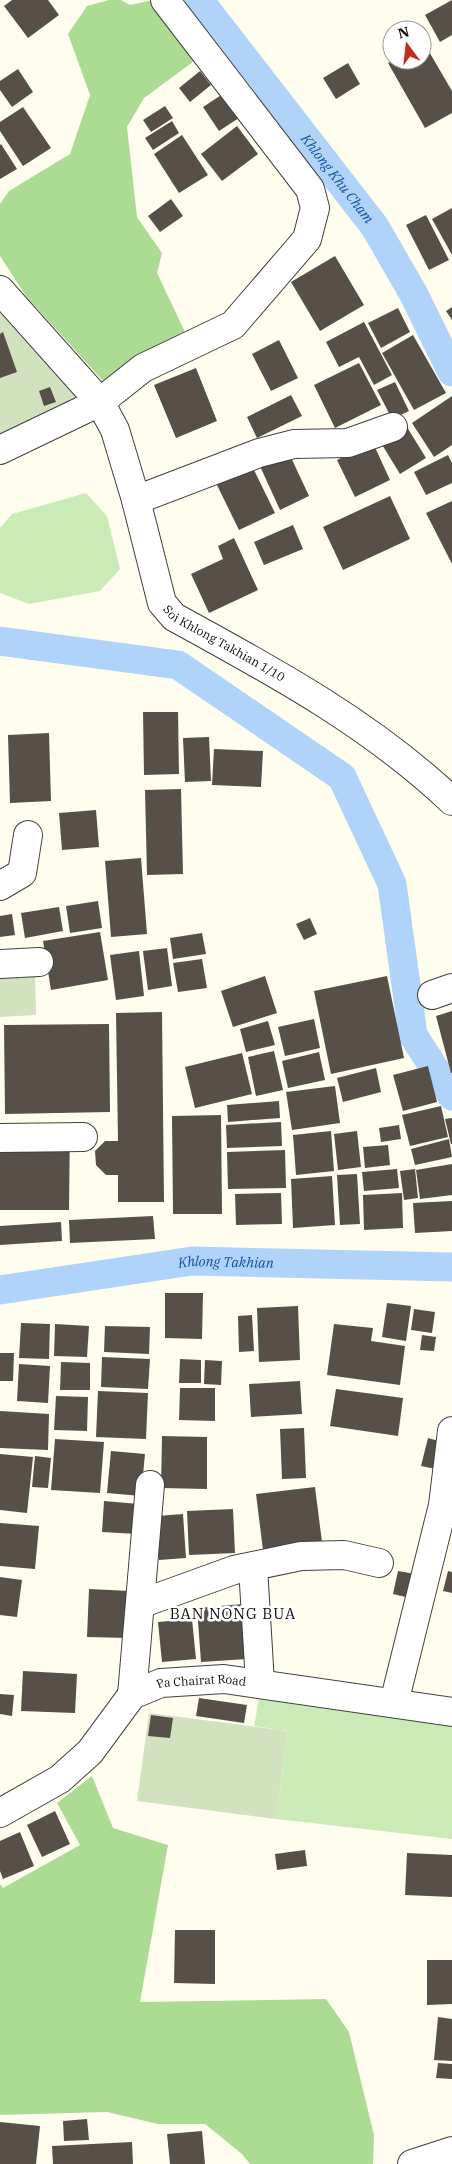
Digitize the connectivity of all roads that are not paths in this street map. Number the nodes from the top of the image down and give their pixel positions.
1 (165, 0) edge
2 (0, 290) edge
3 (100, 402) junction
4 (393, 427) dead end
5 (0, 450) edge
6 (136, 500) junction
7 (452, 800) edge
8 (28, 835) dead end
9 (0, 886) edge
10 (39, 962) dead end
11 (0, 964) edge
12 (83, 1137) dead end
13 (0, 1138) edge
14 (452, 1431) edge
15 (150, 1485) dead end
16 (379, 1563) dead end
17 (253, 1566) junction
18 (140, 1604) junction
19 (260, 1683) junction
20 (132, 1695) junction
21 (394, 1703) junction
22 (452, 1712) edge
23 (0, 1813) edge
24 (452, 2151) edge
25 (412, 2164) edge

1 - 3 street
2 - 3 street, Soi Khlong Takhian 1/10
3 - 5 street
3 - 6 street, Soi Khlong Takhian 1/10
4 - 6 street
6 - 7 street, Soi Khlong Takhian 1/10
8 - 9 street
10 - 11 street
12 - 13 street
14 - 21 street
15 - 18 street
16 - 17 street
17 - 18 street
17 - 19 street
18 - 20 street
19 - 20 street, Pa Chairat Road
19 - 21 street, Pa Chairat Road
20 - 23 street
21 - 22 street, Pa Chairat Road
24 - 25 street

